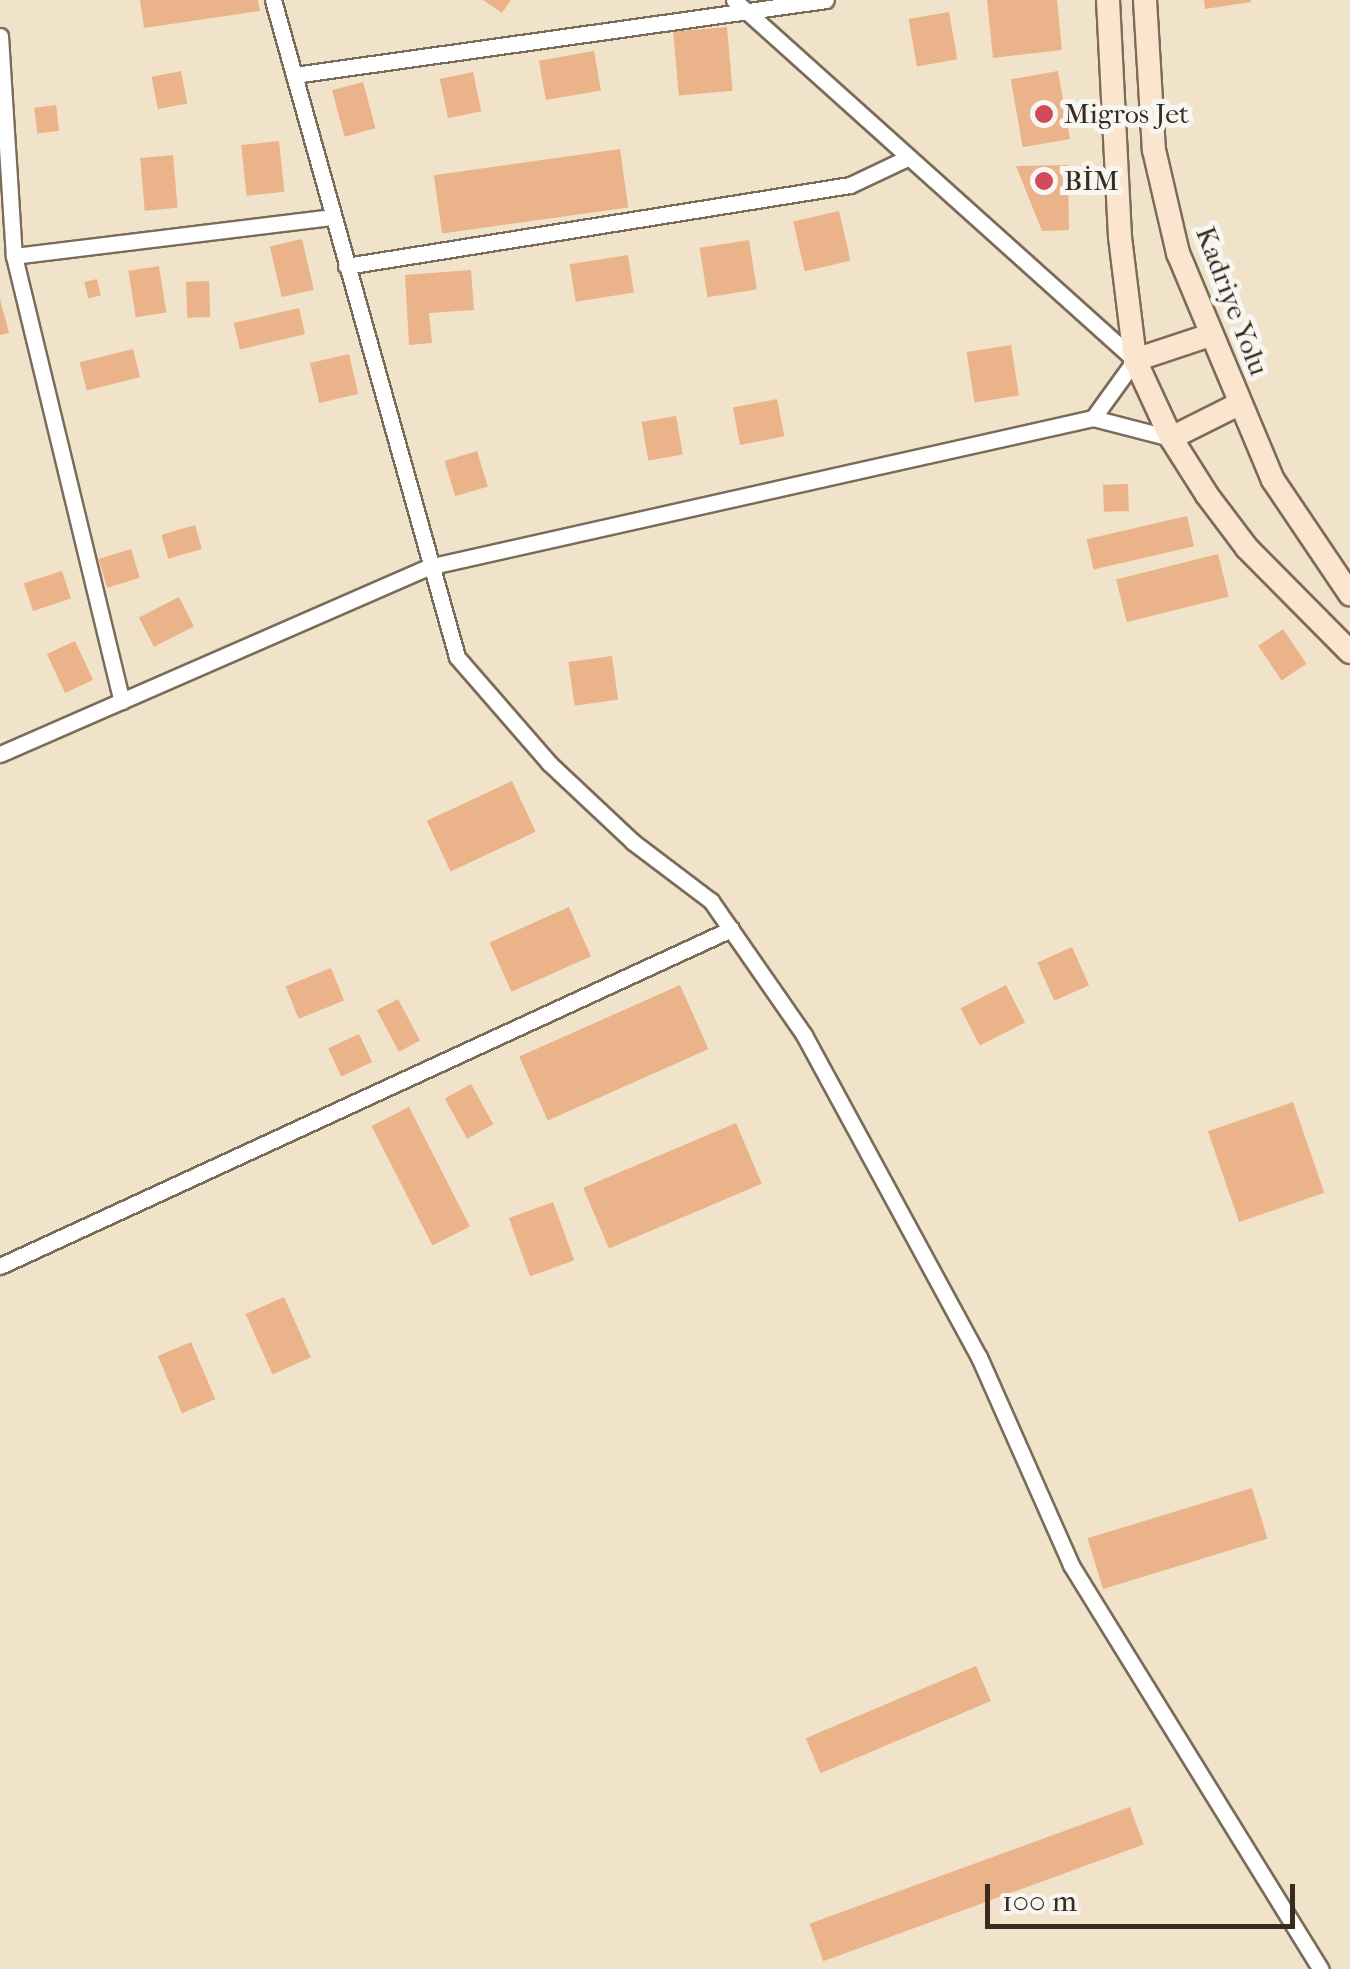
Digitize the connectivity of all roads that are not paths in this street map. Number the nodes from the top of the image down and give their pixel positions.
1 (273, 0) edge
2 (734, 0) edge
3 (826, 0) edge
4 (1108, 0) edge
5 (1145, 0) edge
6 (748, 12) junction
7 (0, 36) edge
8 (294, 75) junction
9 (908, 158) junction
10 (332, 217) junction
11 (14, 256) junction
12 (346, 266) junction
13 (1210, 335) junction
14 (1136, 360) junction
15 (1239, 404) junction
16 (1093, 418) junction
17 (1171, 438) junction
18 (428, 567) junction
19 (1350, 594) edge
20 (1350, 652) edge
21 (122, 701) junction
22 (0, 754) edge
23 (731, 929) junction
24 (0, 1266) edge
25 (1322, 1969) edge

1 - 8 street
2 - 6 street
3 - 6 street
4 - 14 main road
5 - 13 main road, Kadriye Yolu
6 - 8 street
6 - 9 street
7 - 11 street
8 - 10 street
9 - 12 street
9 - 14 street
10 - 11 street
10 - 12 street
11 - 21 street
12 - 18 street
13 - 14 main road
13 - 15 main road, Kadriye Yolu
14 - 16 street
14 - 17 main road
15 - 17 main road
15 - 19 main road, Kadriye Yolu
16 - 17 street
16 - 18 street
17 - 20 main road
18 - 21 street
18 - 23 street
21 - 22 street
23 - 24 street
23 - 25 street

